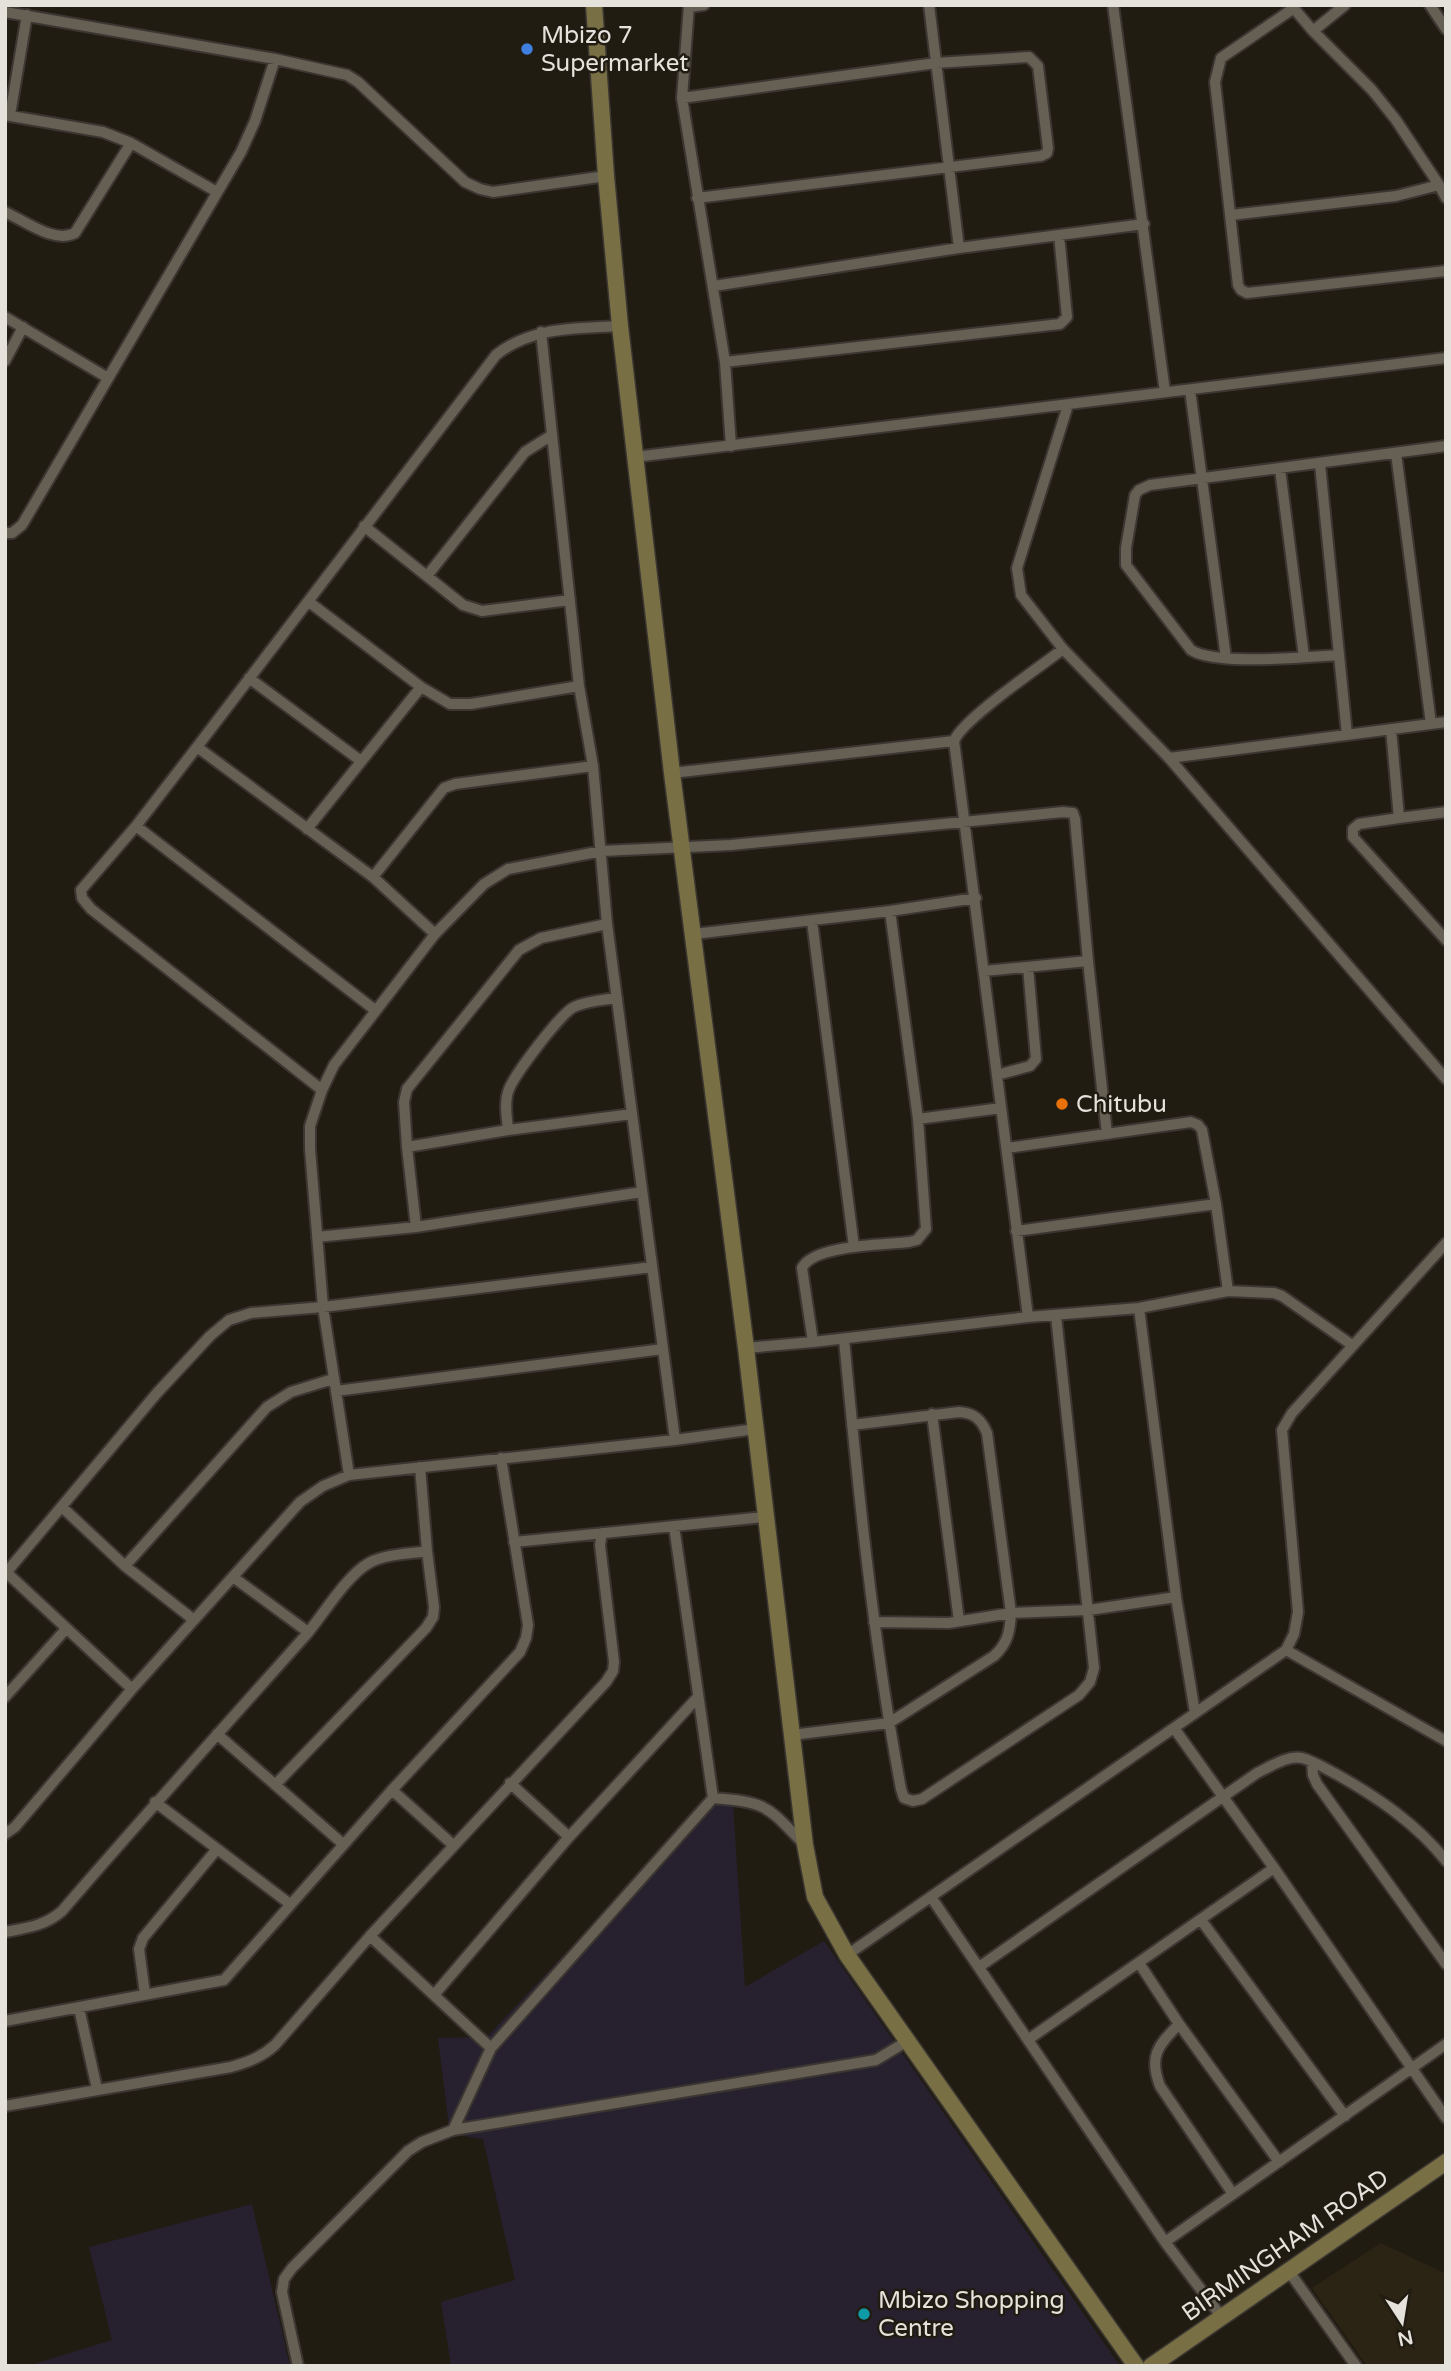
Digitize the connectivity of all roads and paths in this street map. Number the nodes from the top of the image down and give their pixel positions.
1 (594, 5) edge
2 (704, 5) edge
3 (929, 5) edge
4 (1113, 5) edge
5 (1345, 5) edge
6 (1430, 5) edge
7 (689, 6) edge
8 (1292, 7) edge
9 (5, 12) edge
10 (27, 15) junction
11 (1446, 29) edge
12 (1313, 31) junction
13 (275, 59) junction
14 (936, 62) junction
15 (682, 98) junction
16 (8, 115) edge
17 (131, 143) junction
18 (949, 166) junction
19 (606, 176) junction
20 (1440, 185) junction
21 (217, 192) junction
22 (697, 198) junction
23 (1446, 198) edge
24 (5, 212) edge
25 (1231, 215) junction
26 (1143, 224) junction
27 (1059, 235) junction
28 (959, 248) junction
29 (1446, 271) edge
30 (714, 286) junction
31 (5, 317) edge
32 (620, 326) junction
33 (23, 327) junction
34 (541, 332) junction
35 (1446, 358) edge
36 (5, 361) edge
37 (724, 362) junction
38 (108, 378) junction
39 (1190, 390) junction
40 (1165, 392) junction
41 (1068, 405) junction
42 (552, 435) junction
43 (731, 446) junction
44 (1446, 446) edge
45 (1396, 453) junction
46 (635, 457) junction
47 (1320, 464) junction
48 (1280, 468) junction
49 (1203, 477) junction
50 (364, 526) junction
51 (5, 533) edge
52 (427, 576) junction
53 (570, 600) junction
54 (309, 602) junction
55 (1063, 649) junction
56 (1339, 655) junction
57 (1304, 657) junction
58 (1226, 658) junction
59 (249, 678) junction
60 (579, 686) junction
61 (421, 687) junction
62 (1446, 722) edge
63 (1431, 724) junction
64 (1391, 729) junction
65 (1347, 734) junction
66 (954, 741) junction
67 (197, 747) junction
68 (1169, 758) junction
69 (361, 761) junction
70 (593, 766) junction
71 (672, 773) junction
72 (1446, 812) edge
73 (1399, 818) junction
74 (964, 820) junction
75 (136, 826) junction
76 (307, 829) junction
77 (682, 846) junction
78 (602, 851) junction
79 (373, 877) junction
80 (976, 898) junction
81 (890, 911) junction
82 (812, 920) junction
83 (607, 924) junction
84 (435, 934) junction
85 (694, 934) junction
86 (1446, 940) edge
87 (1088, 961) junction
88 (1028, 967) junction
89 (984, 971) junction
90 (617, 998) junction
91 (375, 1010) junction
92 (997, 1074) junction
93 (1446, 1079) edge
94 (322, 1090) junction
95 (1001, 1108) junction
96 (632, 1114) junction
97 (918, 1119) junction
98 (508, 1130) junction
99 (1107, 1134) junction
100 (407, 1147) junction
101 (1007, 1148) junction
102 (642, 1192) junction
103 (1216, 1204) junction
104 (416, 1227) junction
105 (1016, 1231) junction
106 (317, 1237) junction
107 (1446, 1243) edge
108 (854, 1247) junction
109 (652, 1267) junction
110 (1228, 1291) junction
111 (323, 1307) junction
112 (1139, 1308) junction
113 (1056, 1315) junction
114 (1028, 1317) junction
115 (844, 1339) junction
116 (813, 1342) junction
117 (1352, 1345) junction
118 (746, 1348) junction
119 (663, 1349) junction
120 (334, 1385) junction
121 (932, 1414) junction
122 (852, 1425) junction
123 (755, 1430) junction
124 (675, 1440) junction
125 (501, 1458) junction
126 (420, 1467) junction
127 (349, 1475) junction
128 (63, 1508) junction
129 (765, 1517) junction
130 (674, 1526) junction
131 (603, 1533) junction
132 (514, 1542) junction
133 (426, 1551) junction
134 (125, 1566) junction
135 (6, 1574) edge
136 (233, 1577) junction
137 (1176, 1597) junction
138 (1089, 1610) junction
139 (1011, 1614) junction
140 (194, 1620) junction
141 (959, 1621) junction
142 (874, 1622) junction
143 (66, 1629) junction
144 (308, 1632) junction
145 (1286, 1650) junction
146 (132, 1689) junction
147 (5, 1697) edge
148 (697, 1698) junction
149 (1195, 1713) junction
150 (889, 1723) junction
151 (1174, 1728) junction
152 (217, 1734) junction
153 (792, 1735) junction
154 (1446, 1741) edge
155 (1312, 1762) junction
156 (510, 1783) junction
157 (275, 1785) junction
158 (392, 1790) junction
159 (1223, 1797) junction
160 (713, 1798) junction
161 (155, 1802) junction
162 (5, 1834) edge
163 (569, 1837) junction
164 (343, 1844) junction
165 (453, 1845) junction
166 (805, 1845) junction
167 (217, 1849) junction
168 (1446, 1861) edge
169 (1274, 1868) junction
170 (931, 1897) junction
171 (290, 1904) junction
172 (1201, 1920) junction
173 (5, 1932) edge
174 (370, 1936) junction
175 (1446, 1941) edge
176 (1435, 1948) junction
177 (847, 1955) junction
178 (1139, 1964) junction
179 (1446, 1964) edge
180 (979, 1967) junction
181 (145, 1994) junction
182 (434, 1995) junction
183 (79, 2008) junction
184 (5, 2021) edge
185 (1179, 2024) junction
186 (1029, 2039) junction
187 (909, 2040) junction
188 (1446, 2044) edge
189 (491, 2048) junction
190 (1412, 2068) junction
191 (97, 2089) junction
192 (5, 2106) edge
193 (1345, 2116) junction
194 (1446, 2118) edge
195 (453, 2130) junction
196 (1279, 2162) junction
197 (1446, 2162) edge
198 (1233, 2194) junction
199 (1165, 2242) junction
200 (1288, 2270) junction
201 (1221, 2316) junction
202 (298, 2366) edge
203 (1136, 2366) edge
204 (1151, 2366) edge
205 (1356, 2366) edge

1 - 19 street
2 - 7 street
3 - 14 street
4 - 26 street
5 - 12 street
6 - 11 street
7 - 15 street
8 - 12 street
8 - 25 street
9 - 10 street
10 - 13 street
10 - 16 street
12 - 20 street
13 - 19 street
13 - 21 street
14 - 15 street
14 - 18 street
14 - 18 street
15 - 22 street
16 - 17 street
17 - 21 street
17 - 24 street
18 - 22 street
18 - 28 street
19 - 32 street
20 - 23 street
20 - 25 street
21 - 38 street
22 - 30 street
25 - 29 street
26 - 27 street
26 - 40 street
27 - 28 street
27 - 37 street
28 - 30 street
30 - 37 street
31 - 33 street
32 - 34 street
32 - 46 street
33 - 36 street
33 - 38 street
34 - 42 street
34 - 50 street
35 - 39 street
37 - 43 street
38 - 51 street
39 - 40 street
39 - 49 street
40 - 41 street
41 - 43 street
41 - 55 street
42 - 52 street
42 - 53 street
43 - 46 street
44 - 45 street
45 - 47 street
45 - 63 street
46 - 71 street
47 - 48 street
47 - 56 street
48 - 49 street
48 - 57 street
49 - 58 street
49 - 58 street
50 - 52 street
50 - 54 street
52 - 53 street
53 - 60 street
54 - 59 street
54 - 61 street
55 - 66 street
55 - 68 street
56 - 57 street
56 - 65 street
57 - 58 street
59 - 67 street
59 - 69 street
60 - 61 street
60 - 70 street
61 - 69 street
62 - 63 street
63 - 64 street
64 - 65 street
64 - 73 street
65 - 68 street
66 - 71 street
66 - 74 street
67 - 75 street
67 - 76 street
68 - 93 street
69 - 76 street
70 - 78 street
70 - 79 street
71 - 77 street
72 - 73 street
73 - 86 street
74 - 77 street
74 - 80 street
74 - 87 street
75 - 91 street
75 - 94 street
76 - 79 street
77 - 78 street
77 - 85 street
78 - 83 street
78 - 84 street
79 - 84 street
80 - 81 street
80 - 89 street
81 - 82 street
81 - 97 street
82 - 85 street
82 - 108 street
83 - 90 street
83 - 100 street
84 - 91 street
85 - 118 street
87 - 88 street
87 - 99 street
88 - 89 street
88 - 92 street
89 - 92 street
90 - 96 street
90 - 98 street
91 - 94 street
92 - 95 street
94 - 106 street
95 - 97 street
95 - 101 street
96 - 98 street
96 - 102 street
97 - 108 street
98 - 100 street
99 - 101 street
99 - 103 street
100 - 104 street
101 - 105 street
102 - 104 street
102 - 109 street
103 - 105 street
103 - 110 street
104 - 106 street
105 - 114 street
106 - 111 street
107 - 117 street
108 - 116 street
109 - 111 street
109 - 119 street
110 - 112 street
110 - 117 street
111 - 120 street
111 - 128 street
112 - 113 street
112 - 137 street
113 - 114 street
113 - 138 street
114 - 115 street
115 - 116 street
115 - 122 street
116 - 118 street
117 - 145 street
118 - 123 street
119 - 120 street
119 - 124 street
120 - 127 street
120 - 134 street
121 - 122 street
121 - 139 street
121 - 141 street
122 - 142 street
123 - 124 street
123 - 129 street
124 - 125 street
125 - 126 street
125 - 132 street
126 - 127 street
126 - 133 street
127 - 136 street
128 - 134 street
128 - 135 street
129 - 130 street
129 - 153 street
130 - 131 street
130 - 148 street
131 - 132 street
131 - 156 street
132 - 158 street
133 - 144 street
133 - 157 street
134 - 140 street
135 - 143 street
136 - 140 street
136 - 144 street
137 - 138 street
137 - 149 street
138 - 139 street
138 - 150 street
139 - 141 street
139 - 150 street
140 - 146 street
141 - 142 street
142 - 150 street
143 - 146 street
143 - 147 street
144 - 152 street
145 - 149 street
145 - 154 street
146 - 162 street
148 - 160 street
148 - 163 street
149 - 151 street
150 - 153 street
151 - 159 street
151 - 170 street
152 - 157 street
152 - 161 street
153 - 166 street
155 - 159 street
155 - 168 street
155 - 176 street
156 - 163 street
156 - 165 street
157 - 164 street
158 - 164 street
158 - 165 street
159 - 169 street
159 - 180 street
160 - 166 street
160 - 189 street
161 - 167 street
161 - 173 street
163 - 182 street
164 - 171 street
165 - 174 street
166 - 177 street
167 - 171 street
167 - 181 street
169 - 172 street
169 - 190 street
170 - 177 street
170 - 180 street
171 - 181 street
172 - 178 street
172 - 193 street
174 - 182 street
174 - 191 street
175 - 176 street
176 - 179 street
177 - 187 street
178 - 185 street
178 - 186 street
180 - 186 street
181 - 183 street
182 - 189 street
183 - 184 street
183 - 191 street
185 - 196 street
185 - 198 street
186 - 199 street
187 - 195 street
187 - 203 street
188 - 190 street
189 - 195 street
190 - 193 street
190 - 194 street
191 - 192 street
193 - 196 street
195 - 202 street
196 - 198 street
197 - 200 street, BIRMINGHAM ROAD
198 - 199 street
199 - 201 street
200 - 201 street, BIRMINGHAM ROAD
200 - 205 street
201 - 204 street, BIRMINGHAM ROAD

